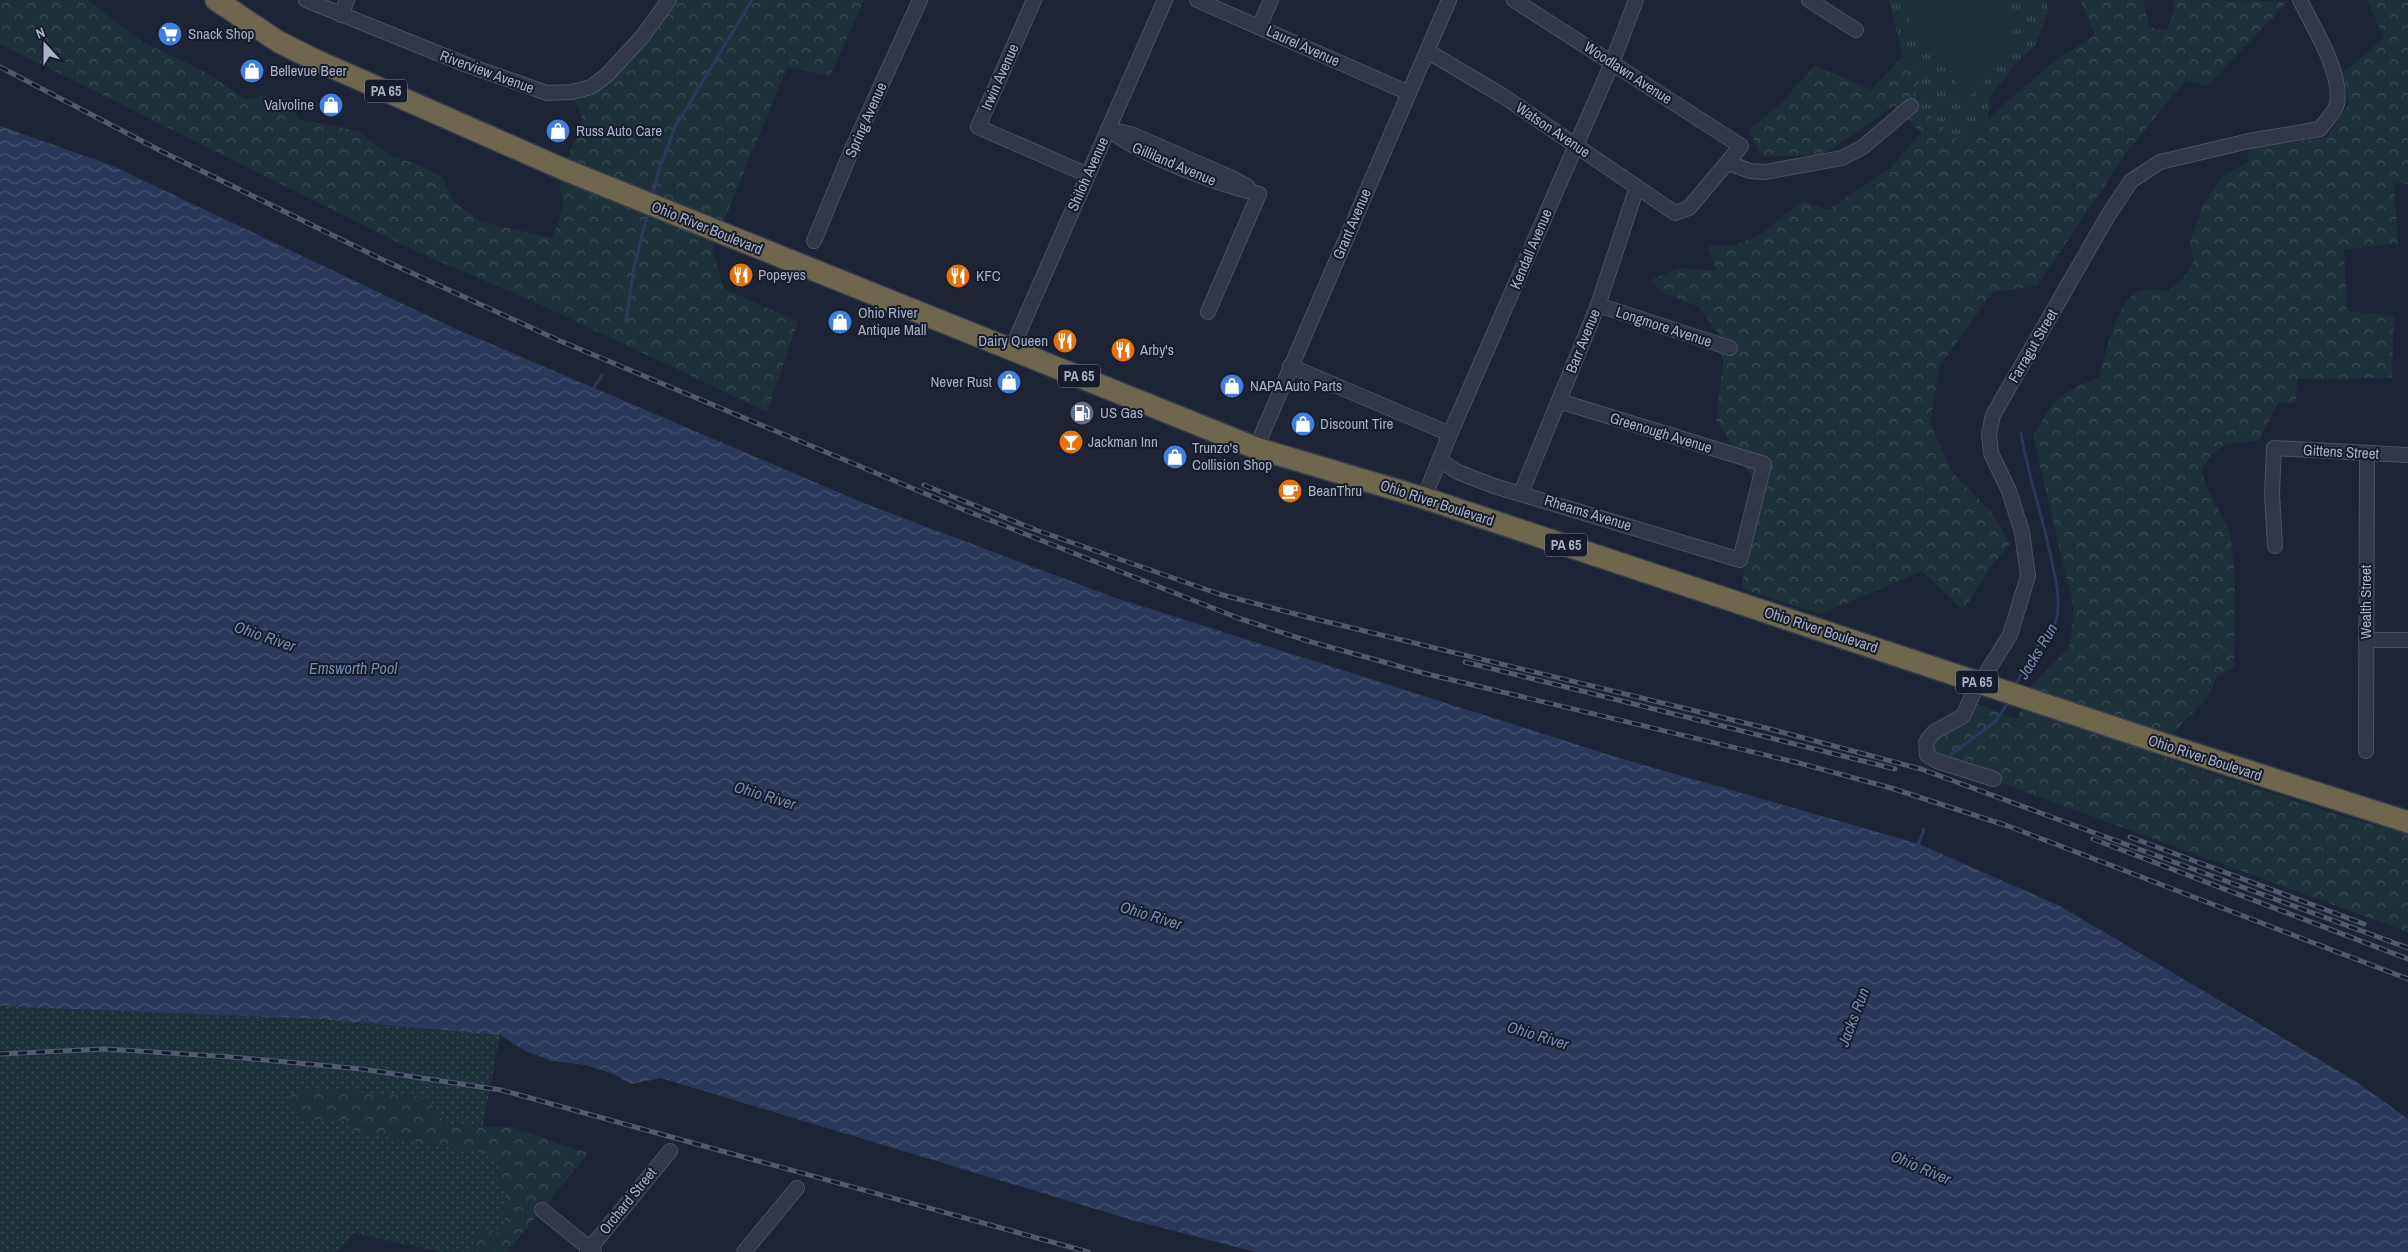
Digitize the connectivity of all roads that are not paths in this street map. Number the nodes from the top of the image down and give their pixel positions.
1 (216, 0) edge
2 (306, 0) edge
3 (347, 0) edge
4 (668, 0) edge
5 (920, 0) edge
6 (1034, 0) edge
7 (1165, 0) edge
8 (1197, 0) edge
9 (1271, 0) edge
10 (1449, 0) edge
11 (1514, 0) edge
12 (1636, 0) edge
13 (1809, 0) edge
14 (2300, 0) edge
15 (341, 15) junction
16 (1259, 27) junction
17 (1856, 30) dead end
18 (1427, 50) junction
19 (1612, 63) junction
20 (1409, 93) junction
21 (1911, 106) dead end
22 (1108, 129) junction
23 (1575, 144) junction
24 (1729, 163) junction
25 (1088, 175) junction
26 (1637, 187) junction
27 (814, 241) dead end
28 (1598, 305) junction
29 (1208, 312) dead end
30 (1012, 348) junction
31 (1730, 348) dead end
32 (1290, 366) junction
33 (1559, 401) junction
34 (1450, 434) junction
35 (1256, 448) junction
36 (2367, 453) junction
37 (2408, 456) edge
38 (1439, 460) junction
39 (1521, 493) junction
40 (1424, 498) junction
41 (2275, 546) dead end
42 (1740, 560) joint
43 (2366, 640) junction
44 (2408, 640) edge
45 (2366, 750) dead end
46 (1994, 779) dead end
47 (2408, 822) edge
48 (670, 1151) dead end
49 (797, 1188) dead end
50 (542, 1210) dead end
51 (590, 1251) edge
52 (744, 1252) edge

1 - 30 highway, Ohio River Boulevard / PA 65
2 - 15 street, Riverview Avenue
3 - 15 street
4 - 15 street, Riverview Avenue
5 - 27 street, Spring Avenue
6 - 25 street, Irwin Avenue
7 - 22 street, Shiloh Avenue
8 - 16 street, Laurel Avenue
9 - 16 street
10 - 18 street, Grant Avenue
11 - 19 street, Woodlawn Avenue
12 - 19 street, Kendall Avenue
13 - 17 street
14 - 46 street, Farragut Street
16 - 20 street, Laurel Avenue
18 - 20 street, Grant Avenue
18 - 23 street, Watson Avenue
19 - 23 street, Kendall Avenue
19 - 24 street, Woodlawn Avenue
20 - 32 street, Grant Avenue
21 - 24 street
22 - 25 street, Shiloh Avenue
22 - 29 street, Gilliland Avenue
23 - 26 street, Watson Avenue
23 - 34 street, Kendall Avenue
24 - 26 street, Watson Avenue
25 - 30 street, Shiloh Avenue
26 - 28 street, Barr Avenue
28 - 31 street, Longmore Avenue
28 - 33 street, Barr Avenue
30 - 35 highway, Ohio River Boulevard / PA 65
32 - 34 street
32 - 35 street, Grant Avenue
33 - 39 street, Barr Avenue
33 - 42 street, Greenough Avenue
34 - 38 street, Kendall Avenue
35 - 40 highway, Ohio River Boulevard / PA 65
36 - 37 street, Gittens Street
36 - 41 street, Gittens Street
36 - 43 street, Wealth Street
38 - 39 street, Rheams Avenue
38 - 40 street, Kendall Avenue
39 - 42 street, Rheams Avenue
40 - 47 highway, Ohio River Boulevard / PA 65, bridge
43 - 44 street
43 - 45 street, Wealth Street
48 - 51 street, Orchard Street
49 - 52 street
50 - 51 street

